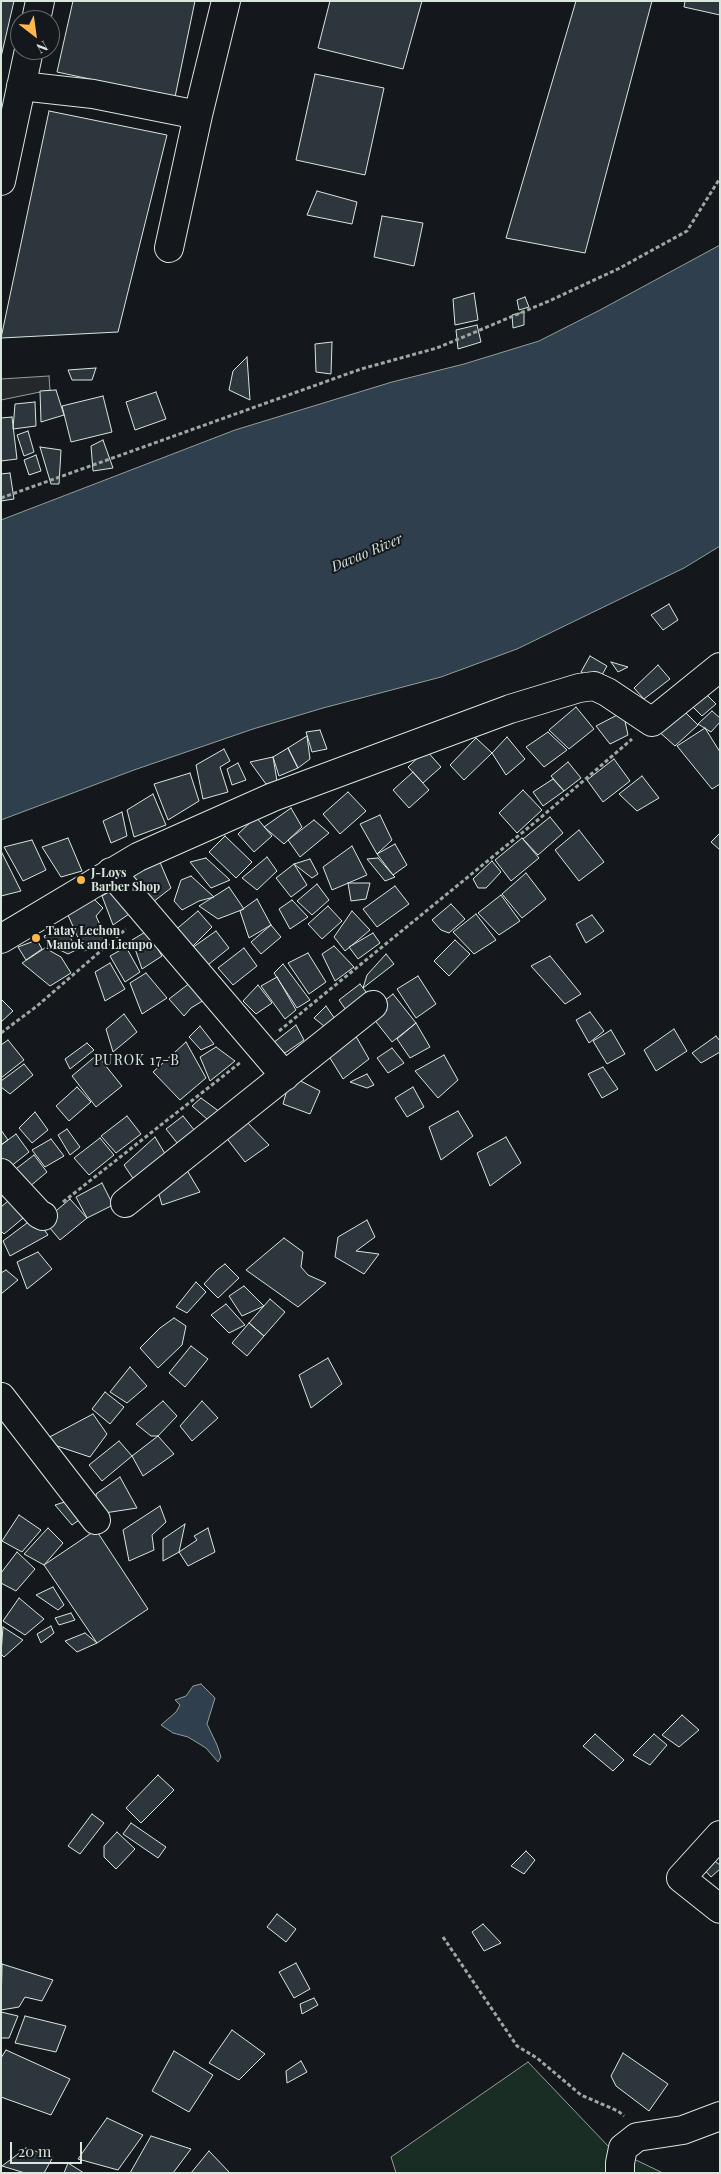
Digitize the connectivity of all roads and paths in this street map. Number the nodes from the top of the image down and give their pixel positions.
1 (226, 1) edge
2 (27, 60) edge
3 (21, 86) junction
4 (198, 115) junction
5 (720, 178) edge
6 (1, 181) edge
7 (169, 248) dead end
8 (1, 498) edge
9 (720, 667) edge
10 (652, 722) junction
11 (111, 872) junction
12 (145, 913) junction
13 (1, 938) edge
14 (373, 1005) dead end
15 (1, 1033) edge
16 (260, 1047) junction
17 (285, 1076) junction
18 (1, 1173) edge
19 (125, 1203) dead end
20 (43, 1216) joint
21 (5, 1411) edge
22 (96, 1520) dead end
23 (720, 1835) edge
24 (720, 1909) edge
25 (442, 1936) dead end
26 (720, 2116) edge
27 (649, 2135) junction
28 (620, 2173) edge

1 - 4 street
2 - 3 street
3 - 4 street
3 - 6 street
4 - 7 street
5 - 8 path
9 - 10 street
10 - 11 street
10 - 16 path
11 - 12 street
11 - 13 street
12 - 15 path
12 - 16 street
14 - 17 street
16 - 17 street
16 - 20 path
17 - 19 street
18 - 20 street
21 - 22 street
23 - 24 street
25 - 27 path
26 - 27 street
27 - 28 street

